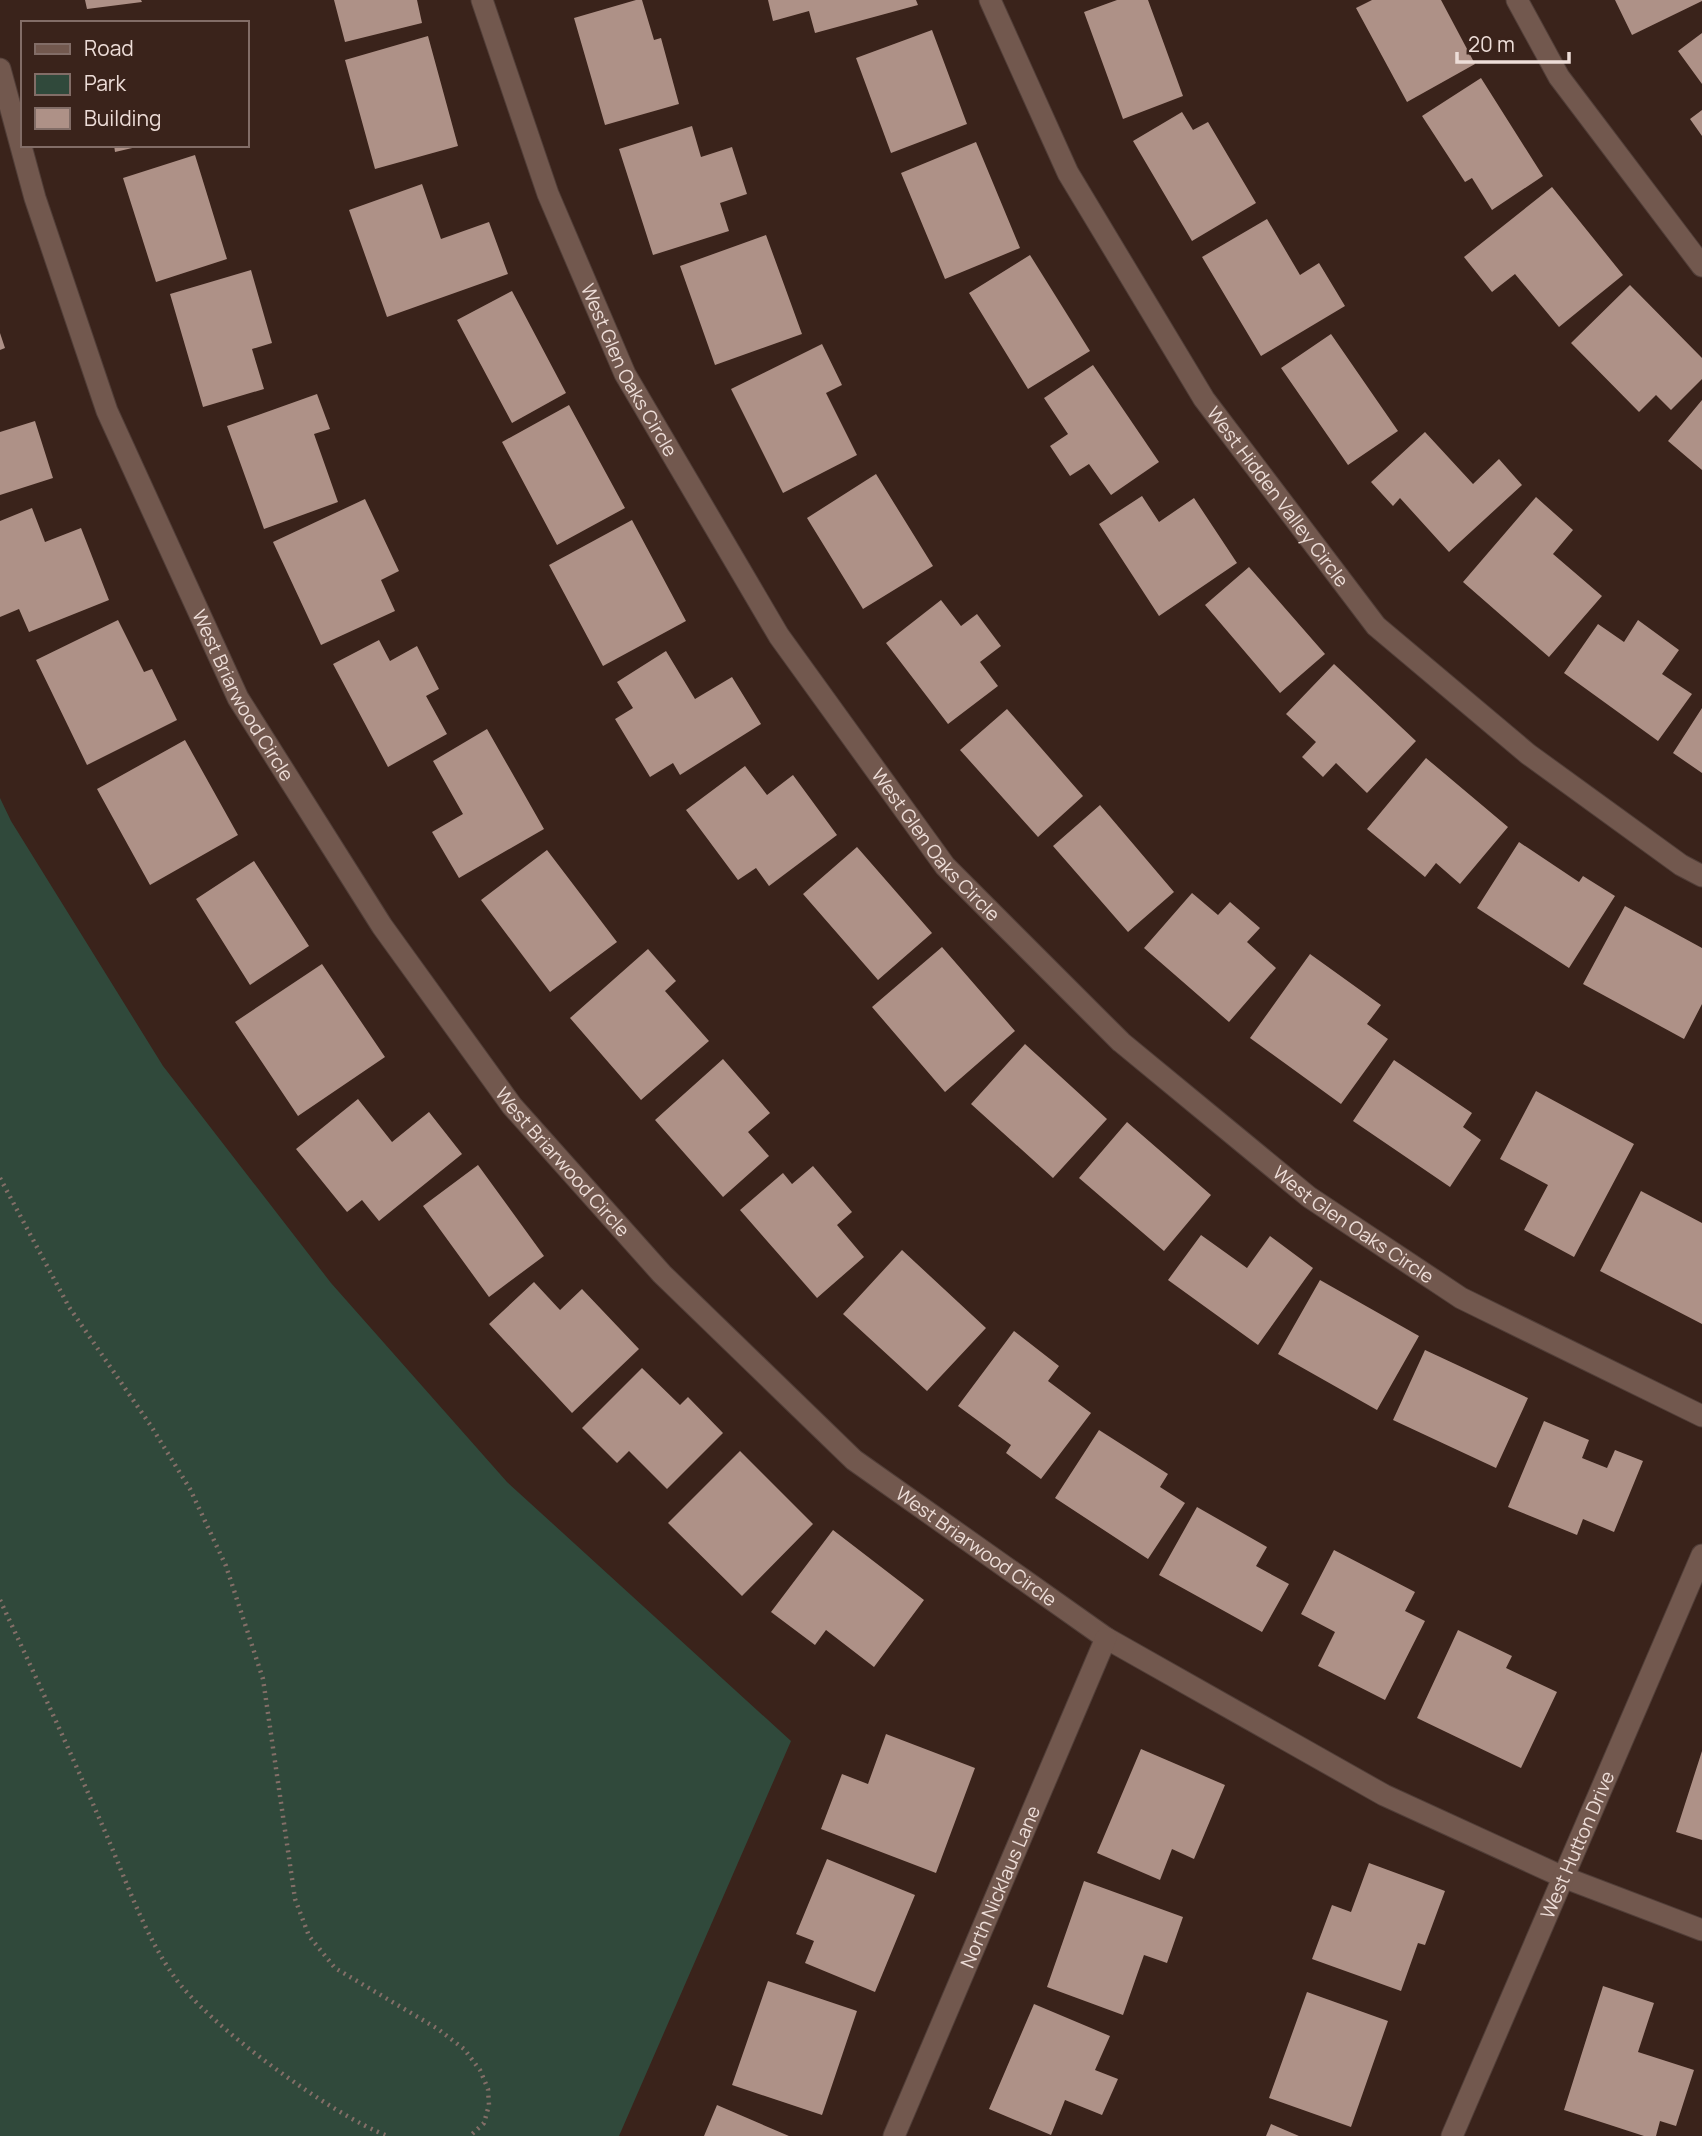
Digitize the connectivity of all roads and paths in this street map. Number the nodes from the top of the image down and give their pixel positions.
1 (482, 0) edge
2 (990, 0) edge
3 (1517, 0) edge
4 (0, 69) edge
5 (21, 146) edge
6 (21, 147) edge
7 (1702, 266) edge
8 (1702, 876) edge
9 (0, 1178) edge
10 (1702, 1416) edge
11 (1702, 1555) edge
12 (0, 1600) edge
13 (1106, 1637) junction
14 (1563, 1877) junction
15 (1702, 1930) edge
16 (388, 2136) edge
17 (470, 2136) edge
18 (894, 2136) edge
19 (1452, 2136) edge

1 - 10 street, West Glen Oaks Circle
2 - 8 street, West Hidden Valley Circle
3 - 7 street
4 - 5 street, West Briarwood Circle
6 - 13 street, West Briarwood Circle
9 - 17 path
11 - 14 street, West Hutton Drive
12 - 16 path
13 - 14 street, West Briarwood Circle
13 - 18 street, North Nicklaus Lane
14 - 15 street, West Briarwood Circle
14 - 19 street, West Hutton Drive

